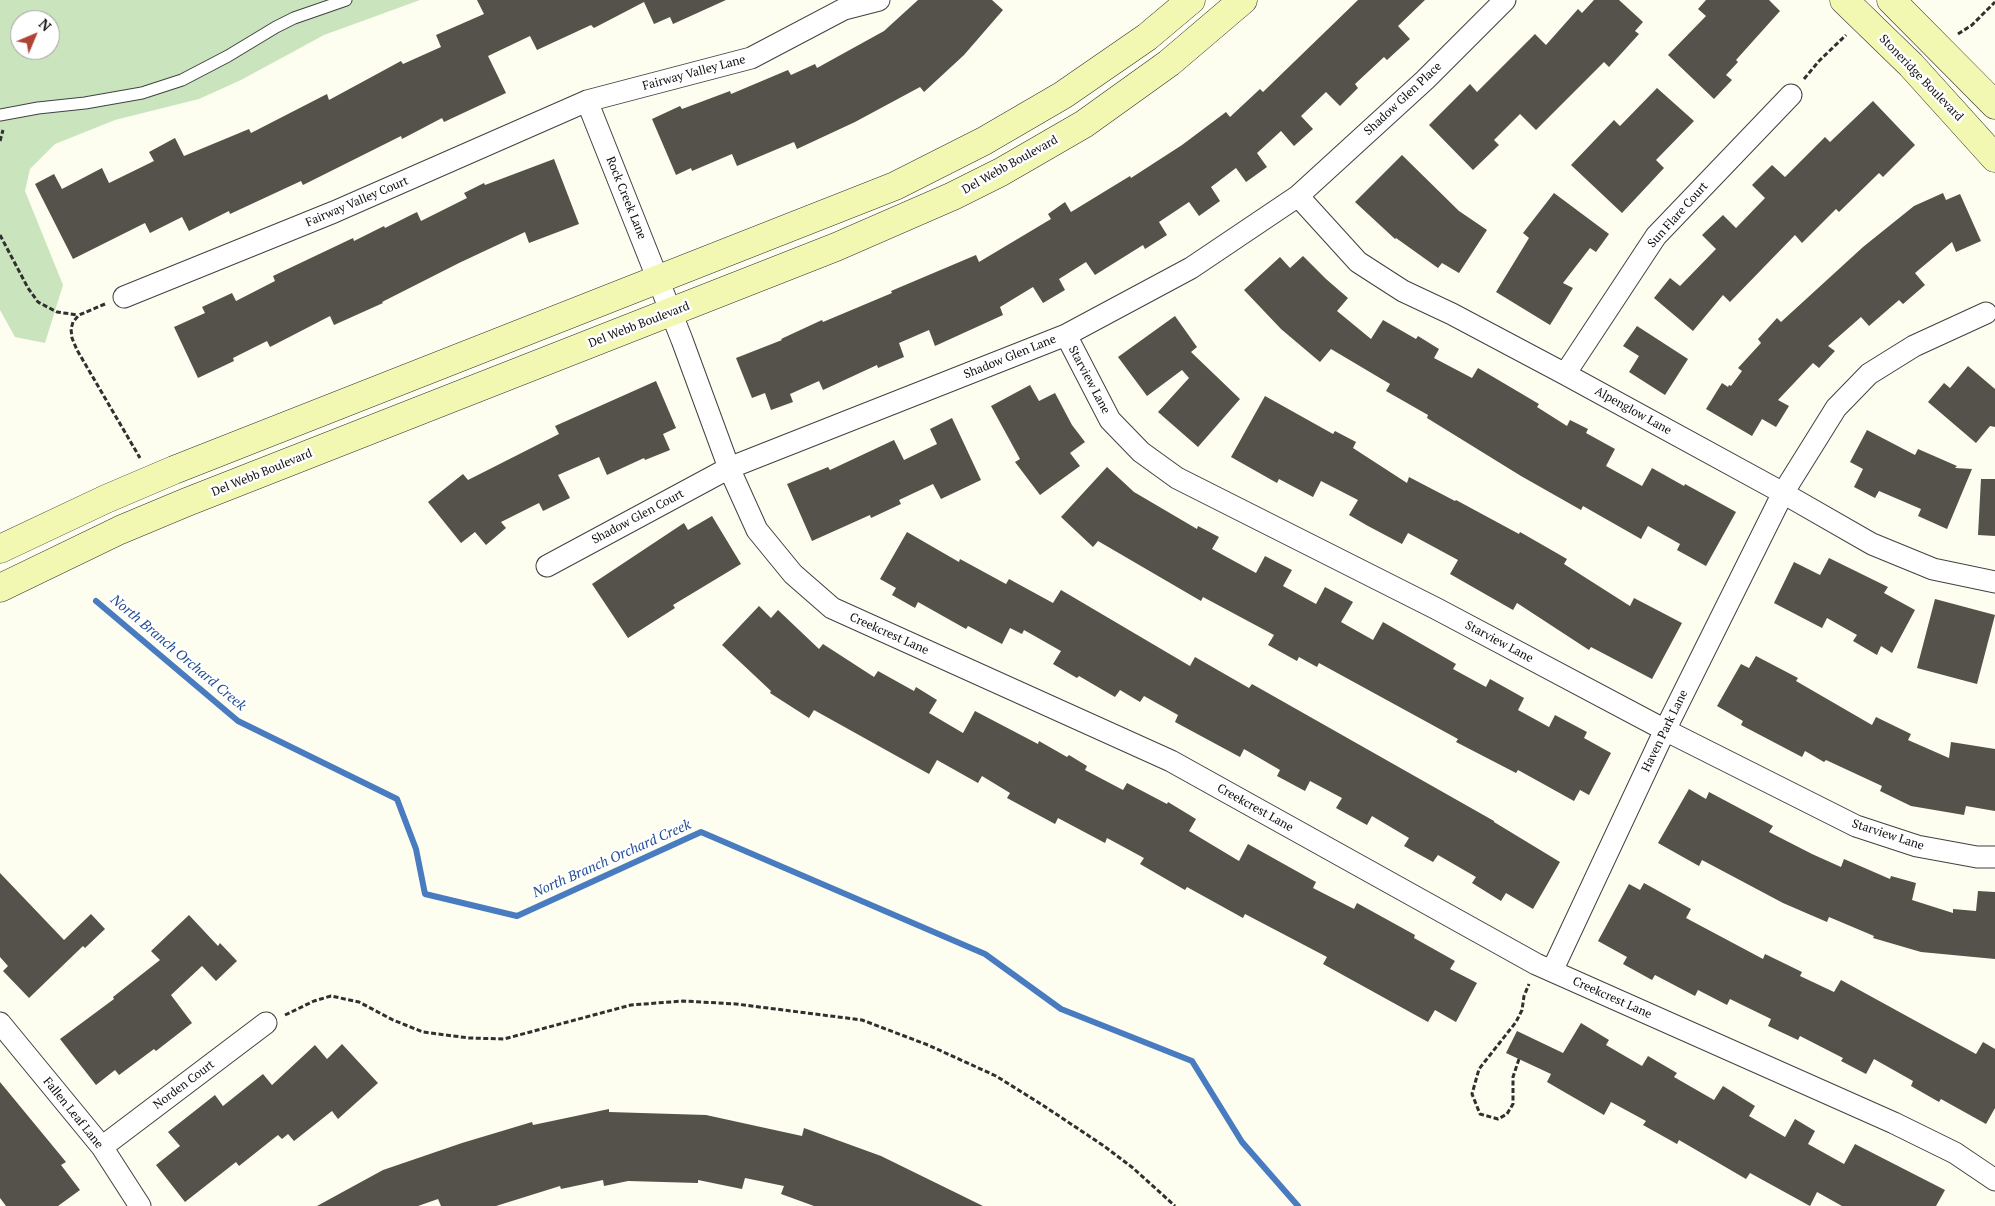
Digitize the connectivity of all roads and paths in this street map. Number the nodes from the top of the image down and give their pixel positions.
1 (346, 0) edge
2 (879, 0) edge
3 (1191, 0) edge
4 (1243, 0) edge
5 (1505, 0) edge
6 (1844, 0) edge
7 (1890, 0) edge
8 (1995, 2) edge
9 (1863, 19) junction
10 (1938, 47) junction
11 (1791, 95) joint
12 (587, 101) junction
13 (1995, 105) edge
14 (0, 115) edge
15 (1995, 158) edge
16 (1298, 196) junction
17 (0, 235) edge
18 (664, 295) junction
19 (124, 297) joint
20 (1986, 312) dead end
21 (79, 315) junction
22 (1066, 336) junction
23 (1565, 374) junction
24 (729, 468) junction
25 (152, 479) junction
26 (1783, 493) junction
27 (0, 549) edge
28 (547, 566) dead end
29 (1995, 582) edge
30 (0, 588) edge
31 (1665, 730) junction
32 (1995, 857) edge
33 (1544, 968) junction
34 (266, 1023) joint
35 (0, 1024) edge
36 (1519, 1059) dead end
37 (102, 1147) junction
38 (1995, 1180) edge
39 (140, 1206) edge
40 (1175, 1206) edge

1 - 14 lane
2 - 12 street, Fairway Valley Lane
3 - 18 street, Del Webb Boulevard
4 - 18 street, Del Webb Boulevard
5 - 16 street, Shadow Glen Place
6 - 9 street, Stoneridge Boulevard
7 - 10 street
8 - 10 path
9 - 11 path
9 - 15 street, Stoneridge Boulevard
10 - 13 street
11 - 23 street, Sun Flare Court
12 - 18 street, Rock Creek Lane
12 - 19 street, Fairway Valley Court
16 - 22 street, Shadow Glen Lane
16 - 23 street, Alpenglow Lane
17 - 21 path
18 - 24 street, Creekcrest Lane
18 - 25 street, Del Webb Boulevard
18 - 30 street, Del Webb Boulevard
19 - 21 path
20 - 26 street, Haven Park Lane
21 - 25 path
22 - 24 street, Shadow Glen Lane
22 - 31 street, Starview Lane
23 - 26 street, Alpenglow Lane
24 - 28 street, Shadow Glen Court
24 - 33 street, Creekcrest Lane
25 - 27 street, Del Webb Boulevard
26 - 29 street, Alpenglow Lane
26 - 31 street, Haven Park Lane
31 - 32 street, Starview Lane
31 - 33 street, Haven Park Lane
33 - 36 path
33 - 38 street, Creekcrest Lane
34 - 37 street, Norden Court
34 - 40 path
35 - 37 street, Fallen Leaf Lane
37 - 39 street, Fallen Leaf Lane

